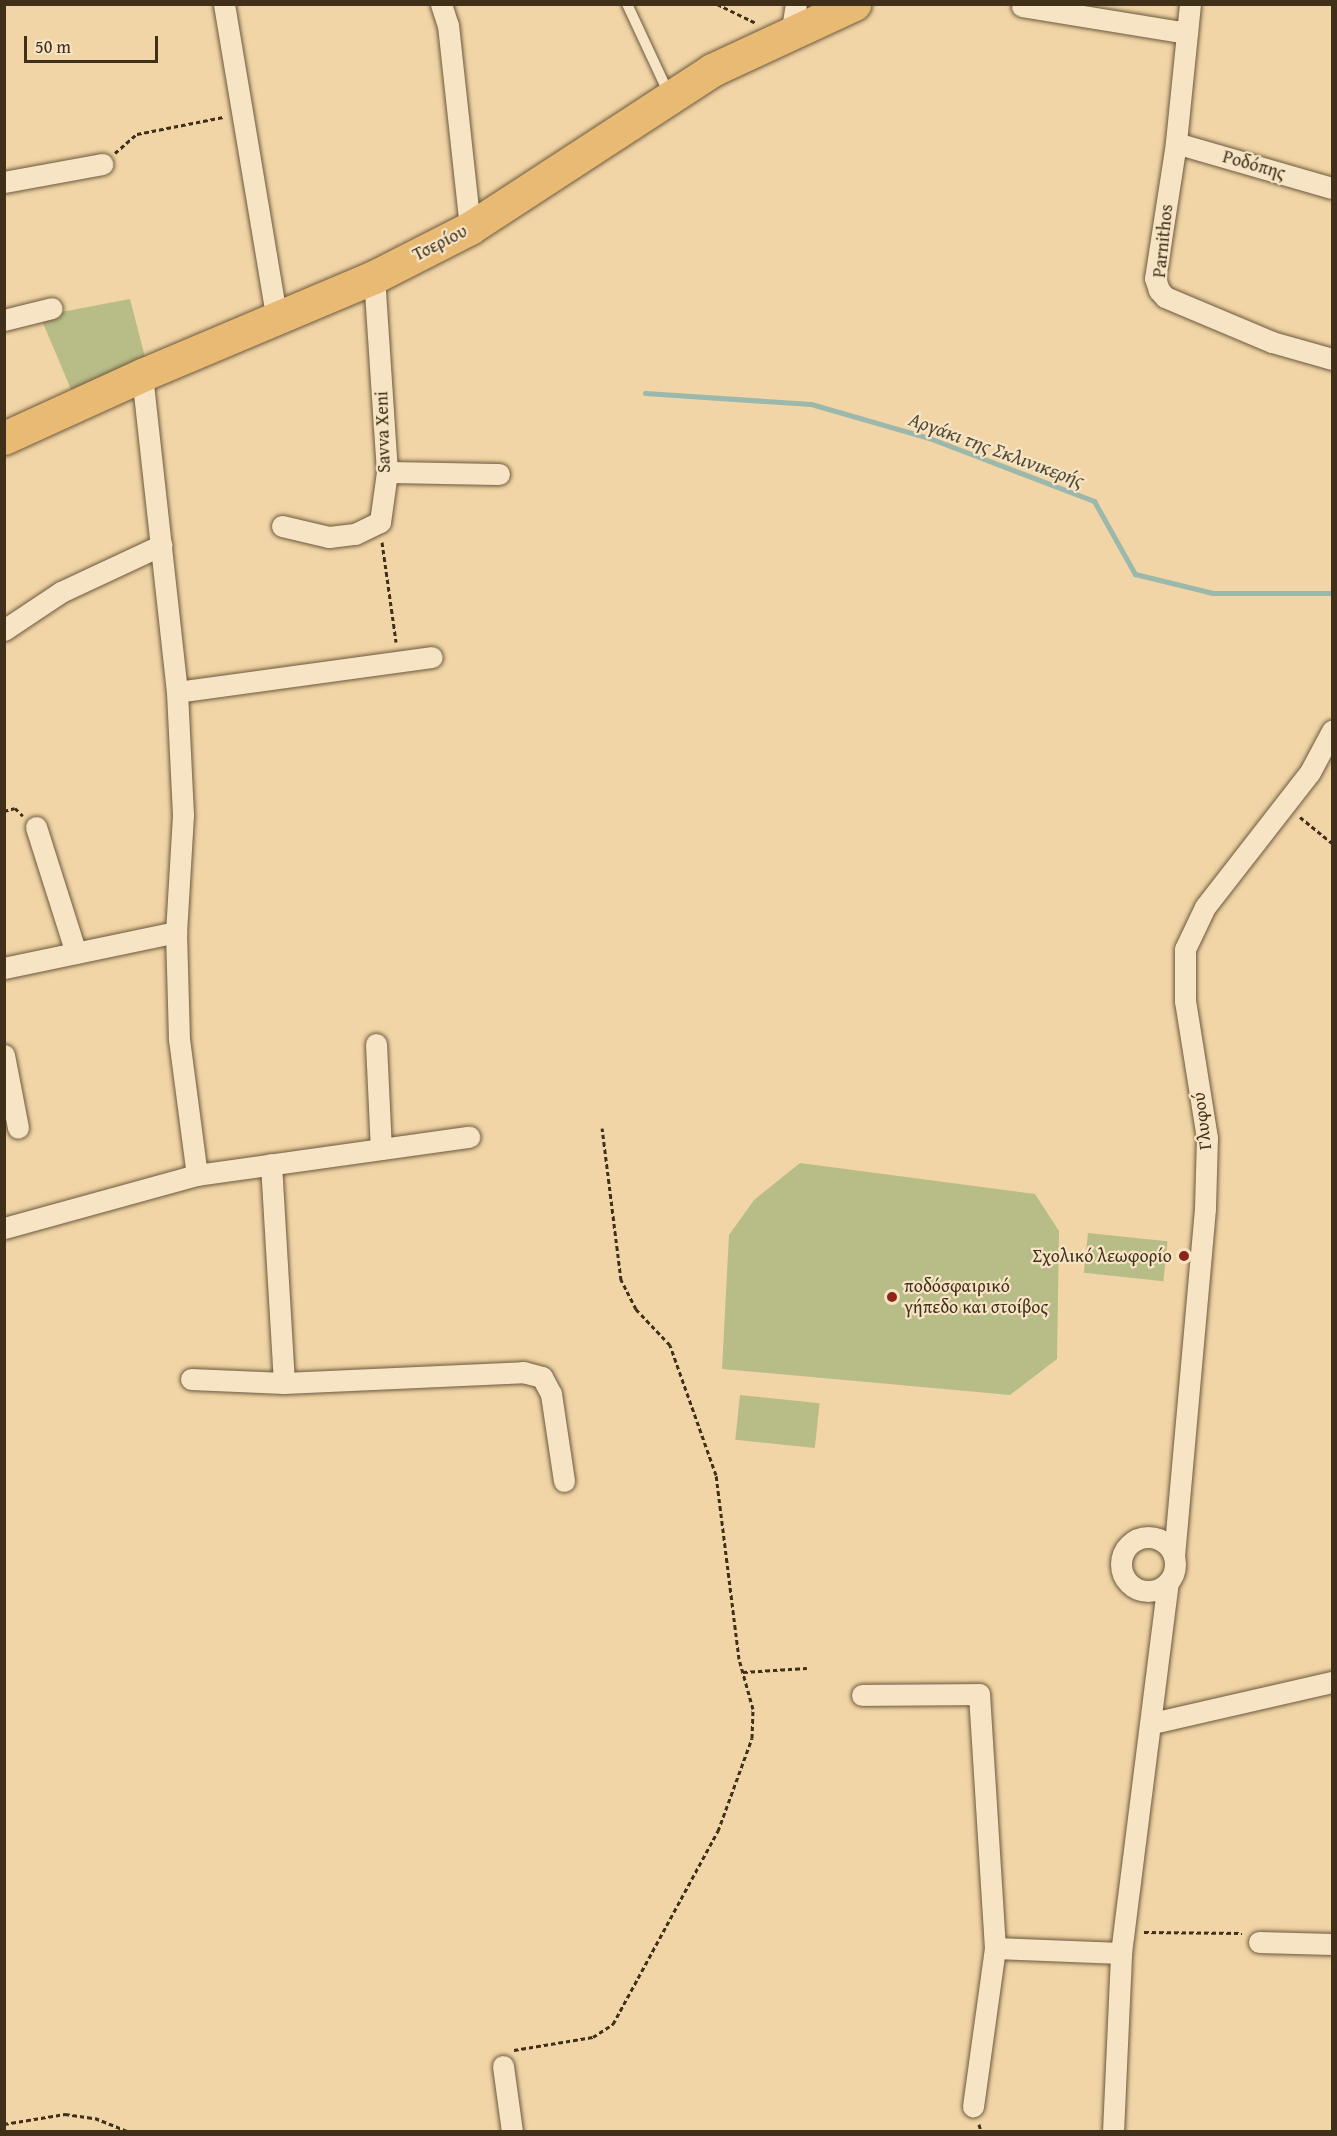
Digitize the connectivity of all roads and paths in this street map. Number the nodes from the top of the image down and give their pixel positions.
1 (224, 4) edge
2 (441, 4) edge
3 (627, 4) edge
4 (717, 4) edge
5 (854, 4) edge
6 (1190, 4) edge
7 (1022, 6) dead end
8 (791, 25) edge
9 (1187, 33) junction
10 (670, 97) junction
11 (242, 113) junction
12 (1176, 142) junction
13 (102, 164) joint
14 (4, 182) edge
15 (1332, 188) edge
16 (470, 228) junction
17 (374, 277) junction
18 (52, 308) dead end
19 (4, 320) edge
20 (277, 320) junction
21 (1332, 359) edge
22 (142, 375) junction
23 (4, 438) edge
24 (387, 472) junction
25 (499, 474) dead end
26 (380, 522) junction
27 (282, 526) dead end
28 (162, 545) junction
29 (4, 630) edge
30 (432, 657) dead end
31 (399, 661) junction
32 (177, 692) junction
33 (1332, 731) edge
34 (1284, 804) junction
35 (36, 827) dead end
36 (1332, 843) edge
37 (176, 932) junction
38 (76, 953) junction
39 (4, 968) edge
40 (376, 1044) dead end
41 (4, 1055) edge
42 (18, 1128) dead end
43 (602, 1128) dead end
44 (469, 1137) dead end
45 (381, 1149) junction
46 (271, 1164) junction
47 (197, 1174) junction
48 (4, 1228) edge
49 (191, 1379) dead end
50 (284, 1383) junction
51 (564, 1481) dead end
52 (1174, 1556) junction
53 (1168, 1583) junction
54 (807, 1668) dead end
55 (742, 1672) junction
56 (1332, 1676) edge
57 (862, 1695) dead end
58 (1153, 1723) junction
59 (1124, 1932) junction
60 (1259, 1942) joint
61 (1332, 1944) edge
62 (995, 1948) junction
63 (1121, 1953) junction
64 (503, 2066) joint
65 (973, 2106) dead end
66 (4, 2124) edge
67 (129, 2132) edge
68 (512, 2132) edge
69 (1113, 2132) edge

1 - 11 street
2 - 16 street
3 - 10 lane
4 - 8 path
5 - 8 main road, Τσερίου
6 - 9 street, Parnithos
7 - 9 street
8 - 10 main road, Τσερίου
9 - 12 street, Parnithos
10 - 16 main road, Τσερίου
11 - 13 path
11 - 20 street
12 - 15 street, Ροδόπης
12 - 21 street, Parnithos
13 - 14 street
16 - 17 main road, Τσερίου
17 - 20 main road, Τσερίου
17 - 24 street, Savva Xeni
18 - 19 street
20 - 22 main road, Τσερίου
22 - 23 main road, Τσερίου
22 - 28 street
24 - 25 street
24 - 26 street, Savva Xeni
26 - 27 street
26 - 31 path
28 - 29 street
28 - 32 street
30 - 31 street
31 - 32 street
32 - 37 street
33 - 34 street, Γλυφού
34 - 36 path
34 - 52 street, Γλυφού
35 - 38 street
37 - 38 street
37 - 47 street
38 - 39 street
40 - 45 street
41 - 42 street
43 - 55 path
44 - 45 street
45 - 46 street
46 - 47 street
46 - 50 street
47 - 48 street
49 - 50 street
50 - 51 street
52 - 53 street
52 - 53 street
53 - 58 street
54 - 55 path
55 - 64 path
56 - 58 street
57 - 62 street
58 - 59 street
59 - 60 path
59 - 63 street
60 - 61 street
62 - 63 street
62 - 65 street
63 - 69 street
64 - 68 street
66 - 67 path

